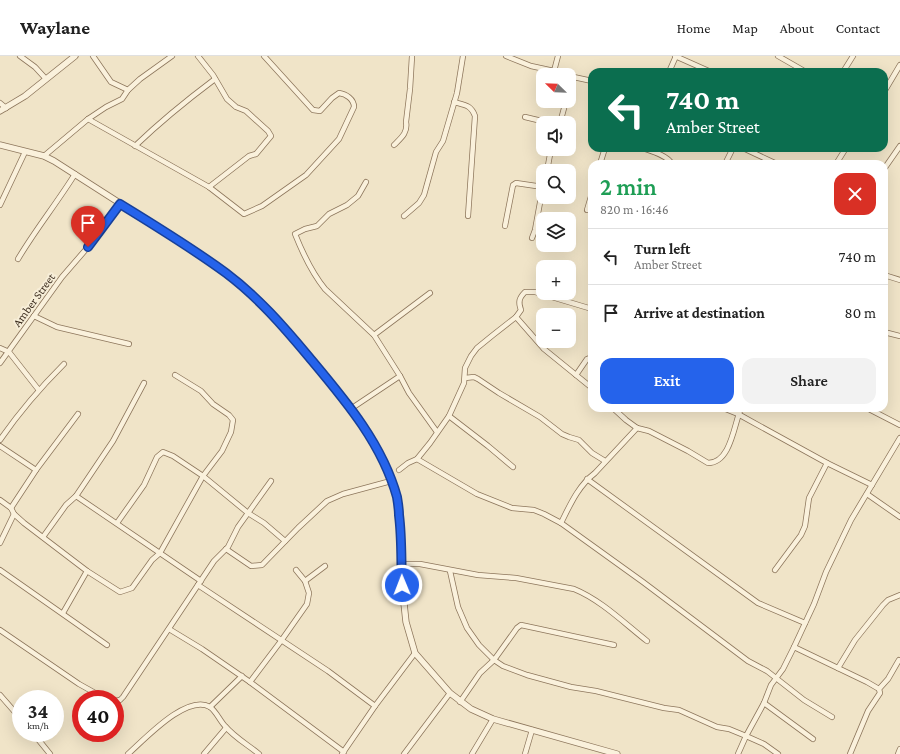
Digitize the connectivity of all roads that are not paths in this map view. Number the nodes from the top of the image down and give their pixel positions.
1 (20, 56) edge
2 (75, 56) edge
3 (93, 56) edge
4 (172, 56) edge
5 (198, 56) edge
6 (264, 56) edge
7 (412, 56) edge
8 (463, 56) edge
9 (506, 56) edge
10 (558, 56) edge
11 (676, 56) edge
12 (778, 56) edge
13 (853, 56) edge
14 (511, 57) edge
15 (900, 65) edge
16 (540, 68) edge
17 (555, 68) edge
18 (672, 68) edge
19 (702, 68) edge
20 (799, 68) edge
21 (846, 68) edge
22 (576, 78) edge
23 (46, 79) junction
24 (215, 79) junction
25 (588, 80) edge
26 (888, 85) edge
27 (128, 90) junction
28 (454, 102) junction
29 (0, 103) edge
30 (6, 108) junction
31 (0, 111) edge
32 (525, 117) dead end
33 (88, 120) junction
34 (536, 120) edge
35 (0, 145) edge
36 (394, 145) dead end
37 (135, 146) junction
38 (900, 146) edge
39 (25, 152) junction
40 (653, 152) edge
41 (752, 152) edge
42 (44, 156) junction
43 (669, 160) edge
44 (768, 160) edge
45 (888, 165) edge
46 (75, 174) junction
47 (366, 182) dead end
48 (536, 185) edge
49 (210, 188) junction
50 (120, 204) junction
51 (540, 204) edge
52 (0, 206) edge
53 (588, 207) edge
54 (587, 210) dead end
55 (404, 216) dead end
56 (468, 216) dead end
57 (505, 226) dead end
58 (532, 238) dead end
59 (18, 259) dead end
60 (888, 276) edge
61 (900, 280) edge
62 (430, 293) dead end
63 (588, 308) edge
64 (34, 316) junction
65 (516, 317) junction
66 (888, 333) edge
67 (374, 335) junction
68 (900, 336) edge
69 (129, 344) dead end
70 (0, 348) edge
71 (9, 352) junction
72 (588, 359) edge
73 (0, 363) edge
74 (64, 364) dead end
75 (174, 375) dead end
76 (576, 375) junction
77 (400, 376) junction
78 (465, 378) junction
79 (144, 383) dead end
80 (588, 385) edge
81 (38, 389) junction
82 (352, 408) junction
83 (618, 412) edge
84 (733, 412) edge
85 (875, 412) edge
86 (78, 414) dead end
87 (738, 414) junction
88 (448, 416) junction
89 (900, 425) edge
90 (637, 428) junction
91 (437, 432) junction
92 (900, 438) edge
93 (0, 440) edge
94 (0, 446) edge
95 (418, 459) junction
96 (605, 461) junction
97 (827, 463) junction
98 (513, 467) dead end
99 (36, 470) junction
100 (399, 470) dead end
101 (203, 476) junction
102 (587, 479) junction
103 (271, 481) dead end
104 (391, 481) junction
105 (872, 484) junction
106 (867, 494) junction
107 (76, 496) junction
108 (0, 500) edge
109 (11, 508) junction
110 (248, 512) junction
111 (14, 514) junction
112 (900, 517) edge
113 (117, 523) junction
114 (561, 523) junction
115 (43, 537) junction
116 (285, 542) junction
117 (0, 543) edge
118 (226, 549) junction
119 (160, 553) junction
120 (401, 564) junction
121 (325, 566) dead end
122 (0, 570) edge
123 (296, 570) dead end
124 (775, 570) dead end
125 (87, 571) junction
126 (450, 571) junction
127 (305, 581) junction
128 (199, 583) junction
129 (900, 595) edge
130 (63, 613) junction
131 (805, 622) junction
132 (169, 629) junction
133 (0, 630) edge
134 (281, 641) junction
135 (647, 641) dead end
136 (107, 645) dead end
137 (614, 645) dead end
138 (794, 647) junction
139 (415, 653) junction
140 (494, 660) junction
141 (899, 660) edge
142 (838, 668) junction
143 (242, 676) junction
144 (777, 678) junction
145 (250, 682) junction
146 (879, 689) junction
147 (90, 690) edge
148 (450, 693) junction
149 (0, 696) edge
150 (124, 696) edge
151 (460, 702) junction
152 (764, 704) junction
153 (375, 706) junction
154 (210, 707) junction
155 (12, 709) edge
156 (832, 717) dead end
157 (493, 719) junction
158 (226, 728) junction
159 (532, 730) junction
160 (746, 736) junction
161 (813, 739) dead end
162 (40, 742) edge
163 (900, 749) edge
164 (343, 753) edge
165 (50, 754) edge
166 (128, 754) edge
167 (204, 754) edge
168 (259, 754) edge
169 (404, 754) edge
170 (472, 754) edge
171 (525, 754) edge
172 (617, 754) edge
173 (738, 754) edge
174 (778, 754) edge
175 (850, 754) edge
176 (898, 754) edge

1 - 23 street
2 - 23 street
3 - 27 street
4 - 27 street
5 - 24 street
6 - 49 street
7 - 36 street
8 - 28 street
9 - 14 street
10 - 17 street
11 - 18 street
11 - 19 street
12 - 20 street
13 - 21 street
14 - 16 street
15 - 26 street
22 - 25 street
23 - 30 street
24 - 37 street
24 - 49 street
27 - 33 street
28 - 55 street
28 - 56 street
29 - 30 street
30 - 31 street
32 - 34 street
33 - 37 street
33 - 42 street
35 - 39 street
37 - 49 street
38 - 45 street
39 - 42 street
39 - 52 street
40 - 43 street
41 - 44 street
42 - 46 street
46 - 50 street
46 - 59 street
47 - 67 street
48 - 57 street
50 - 64 street, Amber Street
50 - 82 street
51 - 58 street
53 - 54 street
60 - 61 street
62 - 67 street
63 - 65 street
64 - 69 street
64 - 71 street, Amber Street
65 - 76 street
65 - 78 street
66 - 68 street
67 - 77 street
70 - 71 street
71 - 73 street, Amber Street
71 - 81 street
72 - 76 street
74 - 81 street
75 - 101 street
76 - 80 street
77 - 82 street
77 - 91 street
78 - 88 street
78 - 96 street
79 - 107 street
81 - 93 street
82 - 104 street
83 - 90 street
84 - 87 street
85 - 89 street
86 - 99 street
87 - 90 street
87 - 97 street
88 - 91 street
88 - 98 street
90 - 96 street
91 - 95 street
92 - 105 street
94 - 99 street
95 - 100 street
95 - 114 street
96 - 102 street
97 - 105 street
97 - 124 street
99 - 109 street
101 - 110 street
101 - 113 street
101 - 119 street
102 - 114 street
102 - 131 street
103 - 110 street
104 - 116 street
104 - 120 street
105 - 106 street
106 - 112 street
106 - 131 street
107 - 113 street
107 - 115 street
108 - 109 street
109 - 111 street
110 - 116 street
110 - 118 street
111 - 115 street
111 - 117 street
113 - 119 street
114 - 144 street
115 - 125 street
116 - 118 street
118 - 128 street
119 - 125 street
119 - 128 street
120 - 126 street
120 - 139 street
121 - 127 street
122 - 130 street
123 - 127 street
125 - 130 street
126 - 135 street
126 - 140 street
127 - 134 street
128 - 132 street
128 - 134 street
129 - 142 street
130 - 136 street
131 - 138 street
132 - 143 street
132 - 150 street
133 - 147 street
134 - 145 street
134 - 153 street
137 - 140 street
138 - 142 street
138 - 144 street
139 - 148 street
139 - 153 street
140 - 151 street
140 - 160 street
141 - 146 street
142 - 146 street
143 - 145 street
143 - 154 street
144 - 152 street
144 - 156 street
145 - 164 street
146 - 175 street
148 - 151 street
148 - 169 street
149 - 155 street
151 - 157 street
152 - 160 street
152 - 161 street
153 - 164 street
154 - 158 street
154 - 166 street
157 - 159 street
157 - 170 street
158 - 167 street
158 - 168 street
159 - 171 street
159 - 172 street
160 - 173 street
160 - 174 street
162 - 165 street
163 - 176 street

